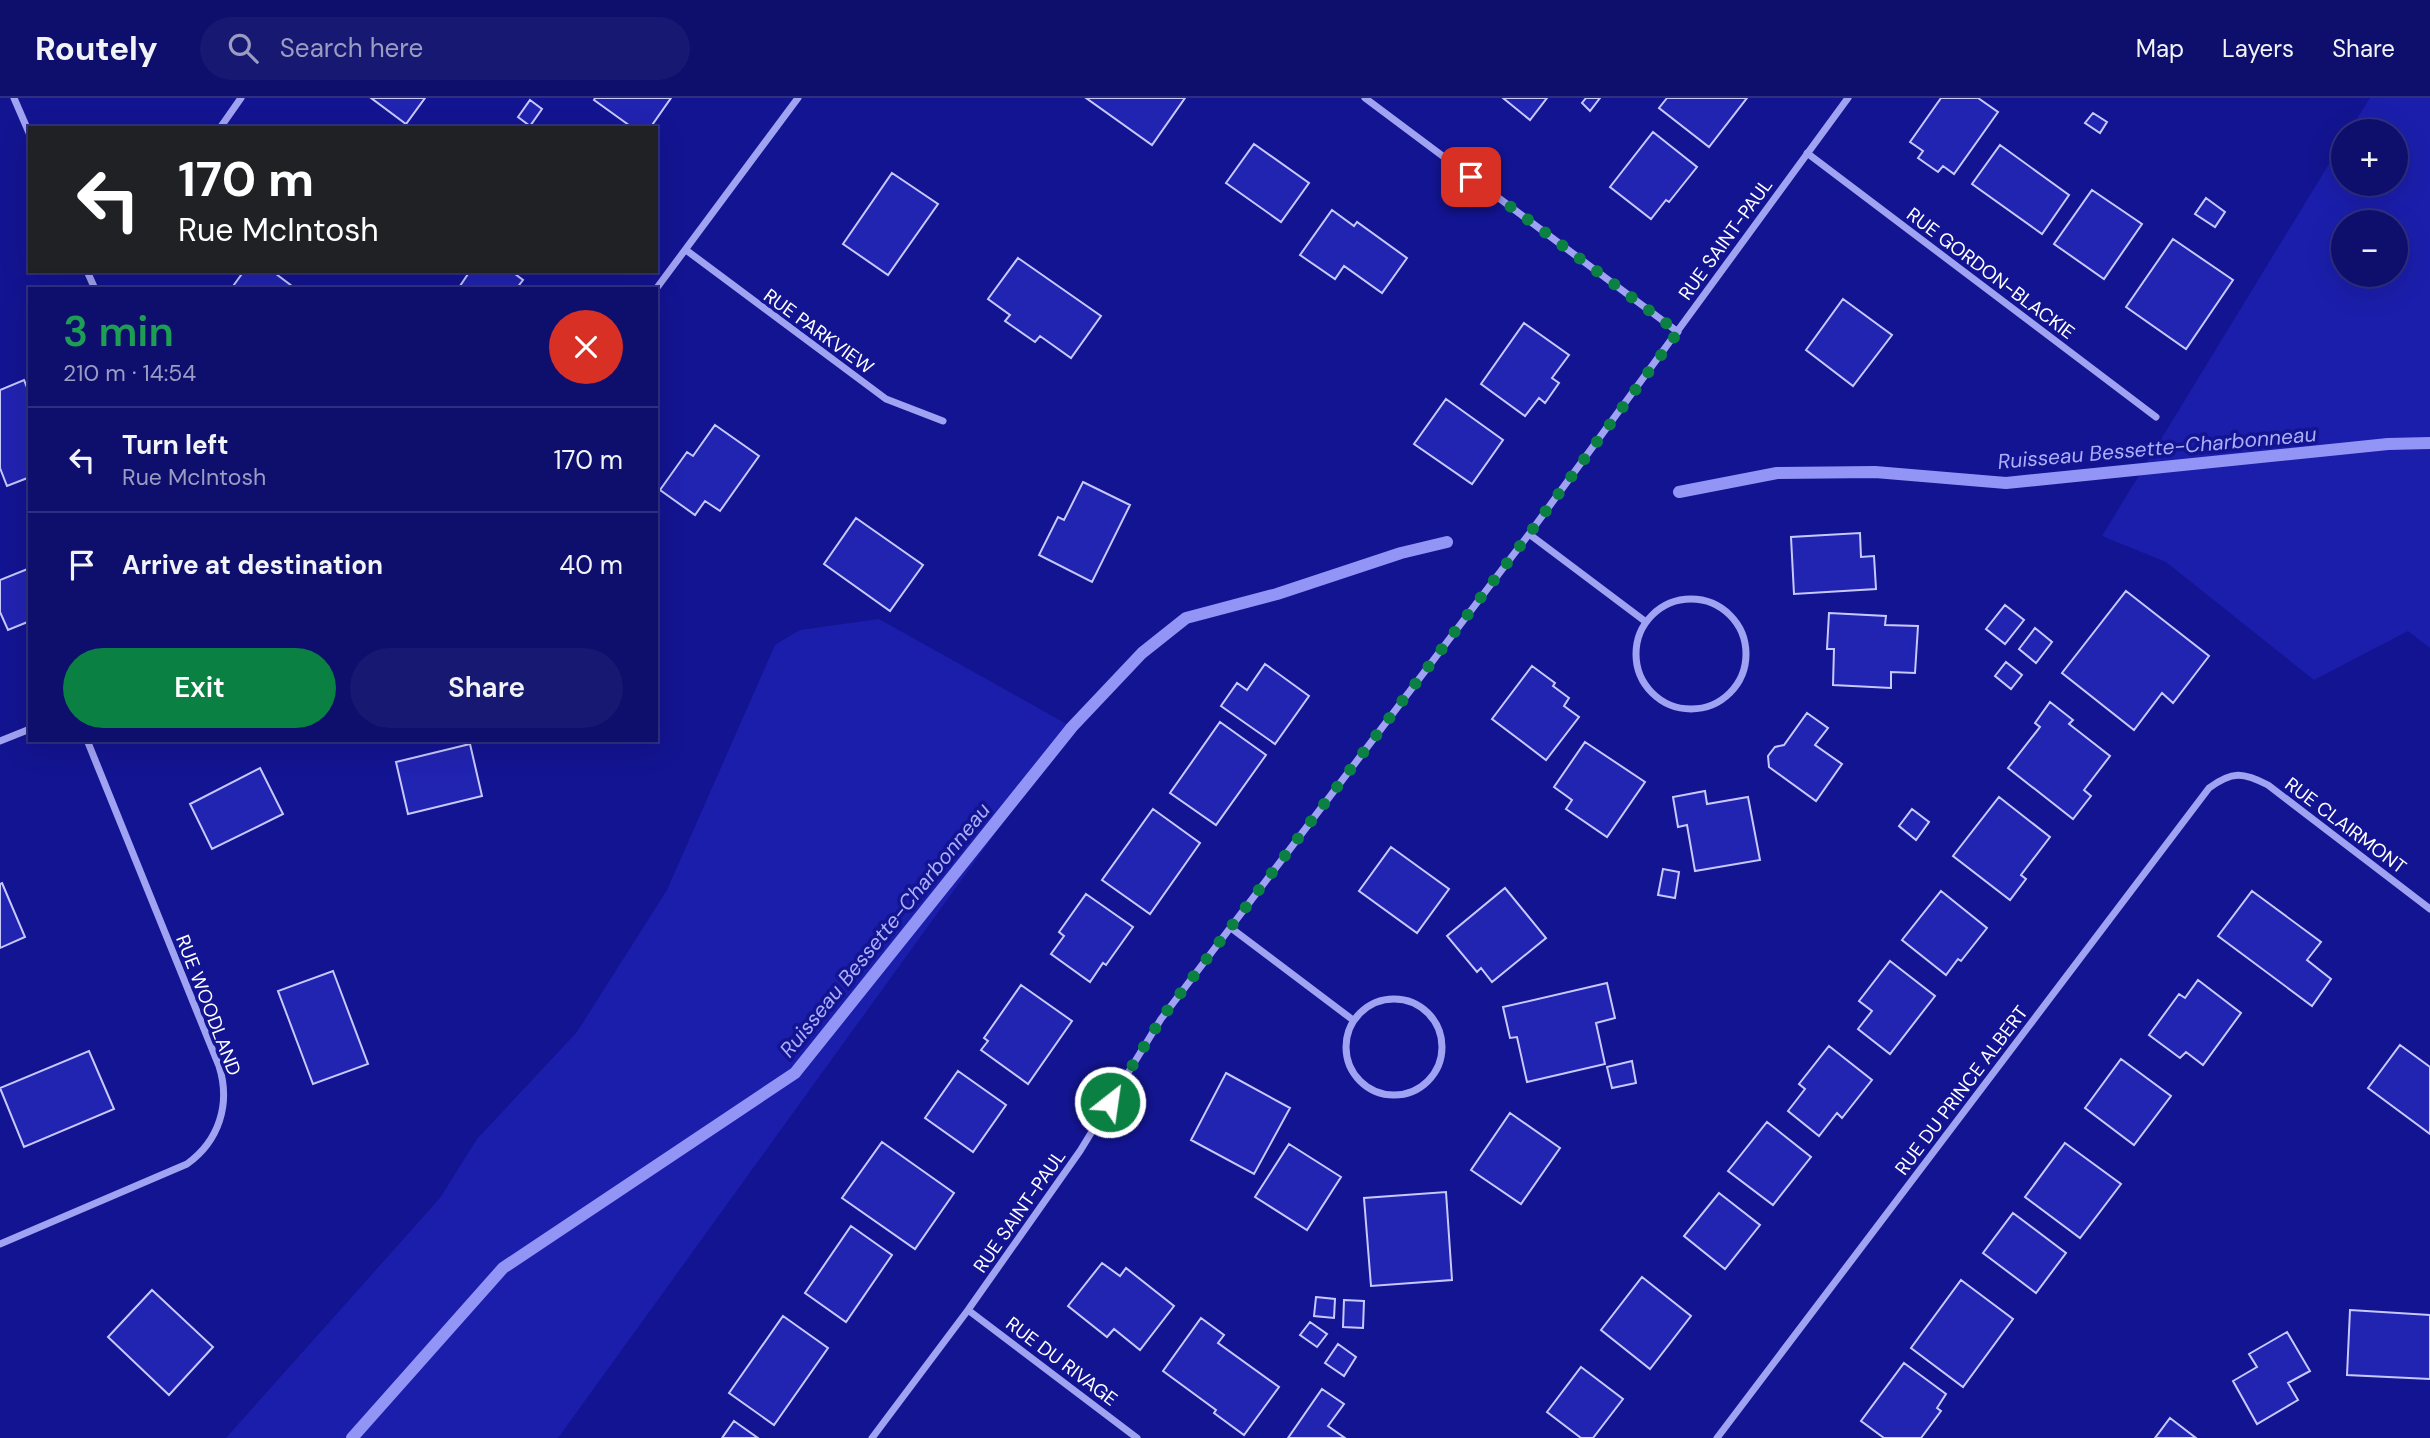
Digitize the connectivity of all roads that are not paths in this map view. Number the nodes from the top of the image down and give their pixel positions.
1 (14, 98) edge
2 (241, 98) edge
3 (798, 98) edge
4 (1365, 98) edge
5 (1848, 98) edge
6 (220, 126) edge
7 (28, 130) edge
8 (1807, 153) junction
9 (686, 250) junction
10 (658, 287) edge
11 (1678, 332) junction
12 (2156, 417) dead end
13 (943, 421) dead end
14 (1529, 534) junction
15 (1646, 622) junction
16 (28, 730) edge
17 (0, 741) edge
18 (88, 742) edge
19 (2239, 774) joint
20 (2430, 909) edge
21 (1231, 928) junction
22 (1353, 1020) junction
23 (0, 1244) edge
24 (968, 1310) junction
25 (872, 1438) edge
26 (1137, 1438) edge
27 (1717, 1438) edge

1 - 7 street
2 - 6 street
3 - 9 street
4 - 11 street
5 - 8 street, RUE SAINT-PAUL
8 - 11 street, RUE SAINT-PAUL
8 - 12 street, RUE GORDON-BLACKIE
9 - 10 street
9 - 13 street, RUE PARKVIEW
11 - 14 street, RUE SAINT-PAUL
14 - 15 street
14 - 21 street, RUE SAINT-PAUL
15 - 15 street
16 - 17 street
18 - 23 street, RUE WOODLAND
19 - 20 street, RUE CLAIRMONT
19 - 27 street, RUE DU PRINCE ALBERT
21 - 22 street
21 - 24 street, RUE SAINT-PAUL
22 - 22 street
24 - 25 street, RUE SAINT-PAUL
24 - 26 street, RUE DU RIVAGE

